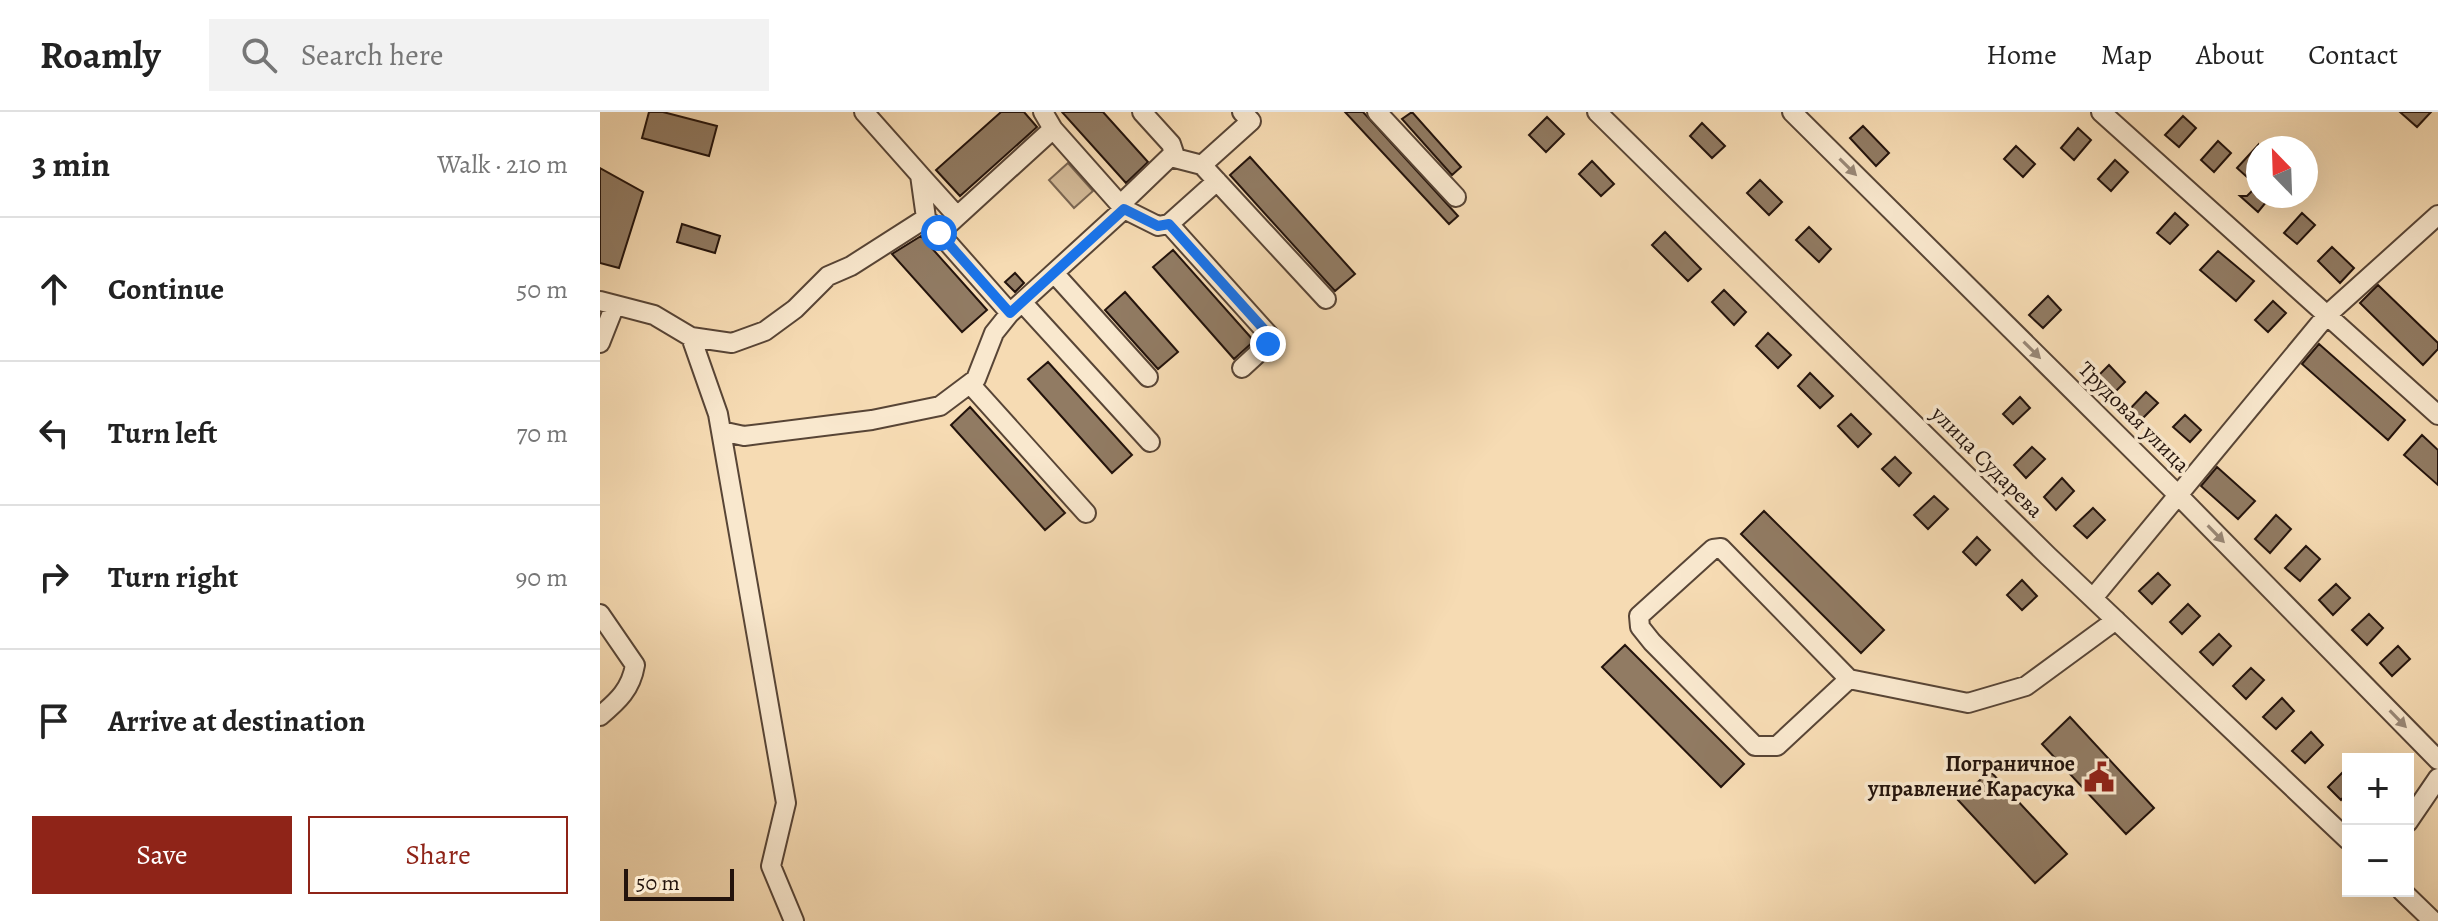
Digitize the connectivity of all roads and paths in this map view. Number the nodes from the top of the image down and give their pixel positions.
1 (864, 112) edge
2 (1043, 112) edge
3 (1142, 112) edge
4 (1242, 112) edge
5 (1377, 112) edge
6 (1597, 112) edge
7 (1792, 112) edge
8 (2101, 112) edge
9 (1053, 129) junction
10 (1171, 157) junction
11 (1202, 165) junction
12 (920, 175) junction
13 (1217, 181) junction
14 (1456, 197) dead end
15 (1122, 207) junction
16 (2438, 215) edge
17 (957, 216) junction
18 (926, 218) junction
19 (1169, 224) junction
20 (939, 233) junction
21 (1054, 273) junction
22 (1326, 299) dead end
23 (608, 303) edge
24 (1016, 307) junction
25 (2327, 315) junction
26 (691, 337) junction
27 (600, 343) edge
28 (1242, 368) dead end
29 (1148, 377) dead end
30 (971, 385) junction
31 (2438, 415) edge
32 (721, 431) junction
33 (1150, 442) dead end
34 (2178, 495) junction
35 (1086, 513) dead end
36 (2093, 598) junction
37 (600, 614) edge
38 (2116, 620) junction
39 (1849, 679) junction
40 (600, 716) edge
41 (2438, 760) edge
42 (2438, 778) edge
43 (2414, 813) edge
44 (2342, 834) edge
45 (2408, 897) edge
46 (794, 921) edge
47 (2433, 921) edge

1 - 12 street
2 - 9 street
3 - 10 street
4 - 11 street
5 - 14 street
6 - 36 street, улица Сударева
7 -> 34 street, Трудовая улица
8 - 25 street
9 - 15 street
9 - 17 street
10 - 11 street
10 - 15 street
11 - 13 street
12 - 17 street
12 - 18 street
13 - 19 street
13 - 22 street
15 - 19 street
15 - 21 street
16 - 25 street
17 - 20 street
18 - 20 street
18 - 26 street
19 - 28 street
20 - 24 street
21 - 24 street
21 - 29 street
23 - 26 street
23 - 27 street
24 - 30 street
24 - 33 street
25 - 31 street
25 - 34 street
26 - 32 street
30 - 32 street
30 - 35 street
32 - 46 street
34 - 36 street
34 -> 41 street, Трудовая улица
36 - 38 street, улица Сударева
37 - 40 street
38 - 39 street
38 - 44 street, улица Сударева
39 - 39 street
42 - 43 street
45 - 47 street

